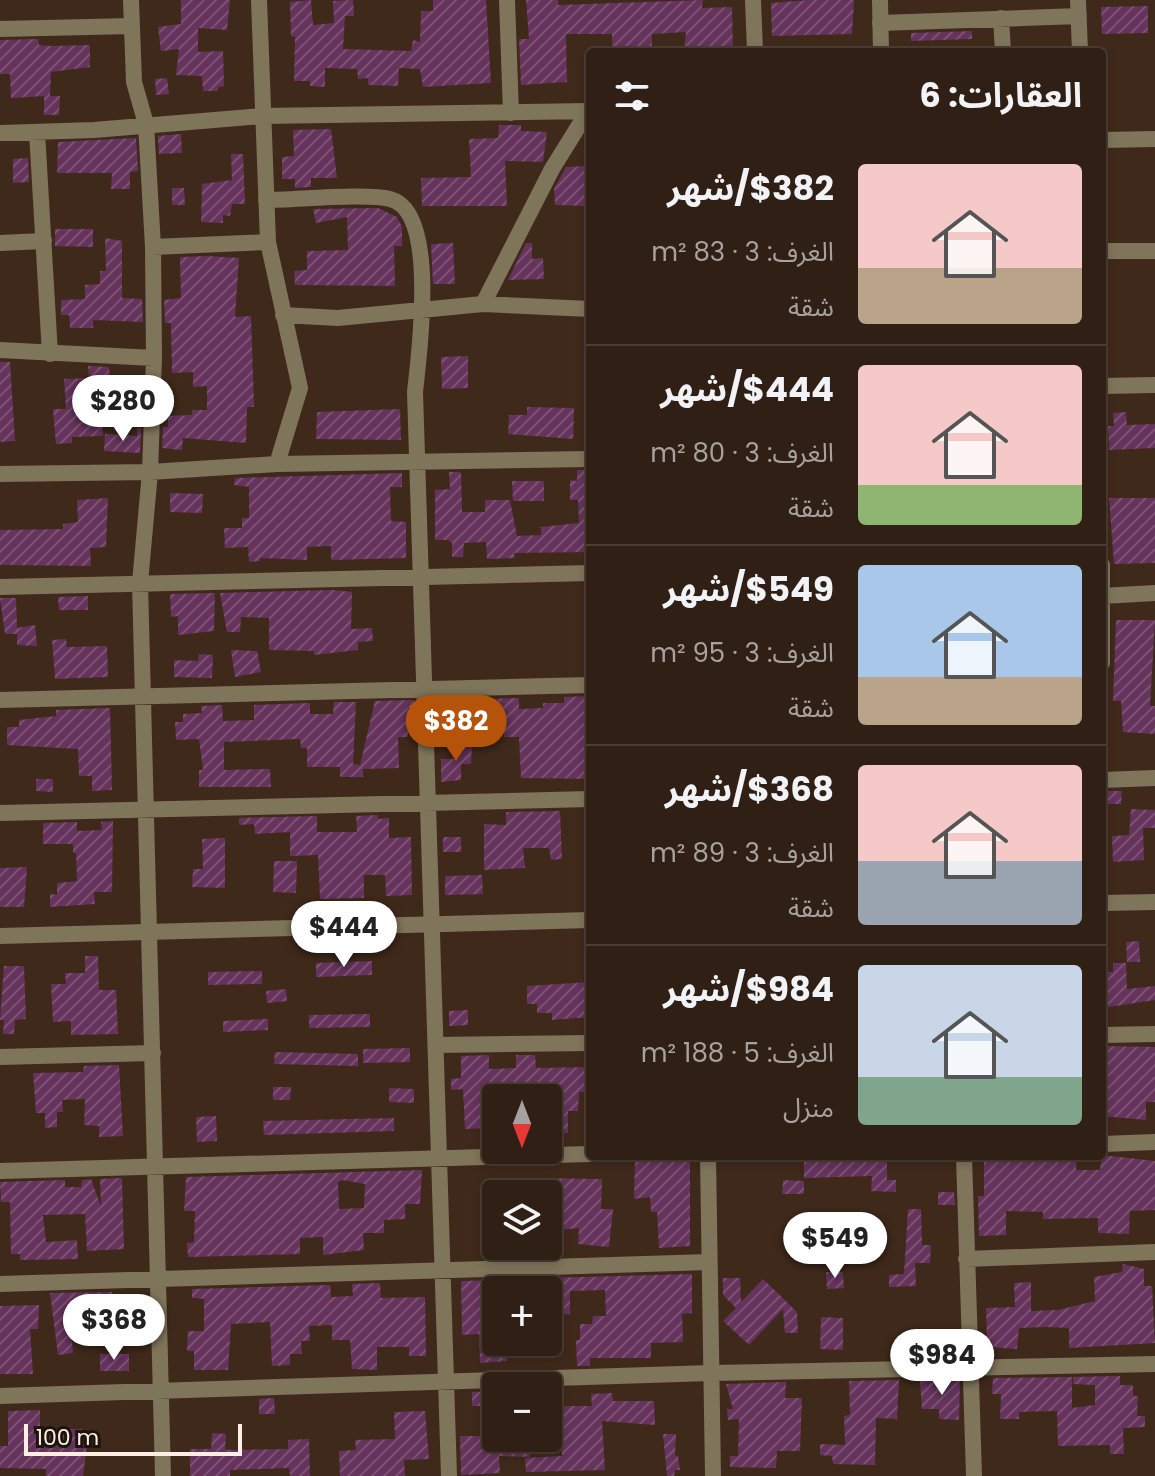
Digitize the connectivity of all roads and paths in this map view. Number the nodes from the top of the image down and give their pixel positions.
1 (131, 0) edge
2 (259, 0) edge
3 (507, 0) edge
4 (753, 0) edge
5 (880, 0) edge
6 (1078, 8) edge
7 (1001, 18) junction
8 (880, 23) junction
9 (132, 26) junction
10 (0, 29) edge
11 (755, 48) edge
12 (881, 48) edge
13 (1003, 48) edge
14 (1080, 48) edge
15 (586, 111) edge
16 (511, 113) junction
17 (262, 116) junction
18 (586, 116) edge
19 (146, 124) junction
20 (37, 132) junction
21 (0, 133) edge
22 (1155, 139) edge
23 (1106, 140) edge
24 (266, 200) junction
25 (44, 241) junction
26 (268, 242) junction
27 (0, 243) edge
28 (153, 247) junction
29 (1106, 251) edge
30 (1155, 251) edge
31 (483, 304) junction
32 (586, 309) edge
33 (423, 310) junction
34 (283, 315) junction
35 (0, 350) edge
36 (50, 354) junction
37 (154, 358) junction
38 (1155, 385) edge
39 (1106, 386) edge
40 (586, 459) edge
41 (418, 461) junction
42 (277, 464) junction
43 (150, 472) junction
44 (0, 474) edge
45 (586, 573) edge
46 (420, 578) junction
47 (140, 583) junction
48 (0, 587) edge
49 (1155, 593) edge
50 (1106, 596) edge
51 (586, 685) edge
52 (424, 691) junction
53 (143, 695) junction
54 (0, 700) edge
55 (1155, 778) edge
56 (1106, 780) edge
57 (586, 799) edge
58 (429, 804) junction
59 (147, 810) junction
60 (0, 813) edge
61 (1155, 902) edge
62 (1106, 903) edge
63 (586, 920) edge
64 (434, 924) junction
65 (150, 932) junction
66 (0, 936) edge
67 (1155, 1034) edge
68 (1106, 1035) edge
69 (586, 1043) edge
70 (437, 1045) junction
71 (153, 1053) junction
72 (0, 1057) edge
73 (1155, 1142) edge
74 (1106, 1144) edge
75 (586, 1154) edge
76 (439, 1156) junction
77 (708, 1160) edge
78 (964, 1160) edge
79 (156, 1165) junction
80 (0, 1171) edge
81 (1155, 1252) edge
82 (966, 1259) junction
83 (709, 1262) junction
84 (443, 1270) junction
85 (159, 1280) junction
86 (0, 1284) edge
87 (1155, 1364) edge
88 (970, 1369) junction
89 (711, 1373) junction
90 (447, 1382) junction
91 (161, 1392) junction
92 (0, 1396) edge
93 (163, 1476) edge
94 (449, 1476) edge
95 (713, 1476) edge
96 (974, 1476) edge

1 - 9 street
2 - 17 street
3 - 16 street
4 - 11 street
5 - 8 street
6 - 7 street
6 - 14 street
7 - 8 street
7 - 13 street
8 - 12 street
9 - 10 street
9 - 19 street
15 - 16 street
16 - 17 street
17 - 19 street
17 - 24 street
18 - 31 street
19 - 20 street
19 - 28 street
20 - 21 street
20 - 25 street
22 - 23 street
24 - 26 street
24 - 33 street
25 - 27 street
25 - 36 street
26 - 28 street
26 - 34 street
28 - 37 street
29 - 30 street
31 - 32 street
31 - 33 street
33 - 34 street
33 - 41 street
34 - 42 street
35 - 36 street
36 - 37 street
37 - 43 street
38 - 39 street
40 - 41 street
41 - 42 street
41 - 46 street
42 - 43 street
43 - 44 street
43 - 47 street
45 - 46 street
46 - 47 street
46 - 52 street
47 - 48 street
47 - 53 street
49 - 50 street
51 - 52 street
52 - 53 street
52 - 58 street
53 - 54 street
53 - 59 street
55 - 56 street
57 - 58 street
58 - 59 street
58 - 64 street
59 - 60 street
59 - 65 street
61 - 62 street
63 - 64 street
64 - 65 street
64 - 70 street
65 - 66 street
65 - 71 street
67 - 68 street
69 - 70 street
70 - 76 street
71 - 72 street
71 - 79 street
73 - 74 street
75 - 76 street
76 - 79 street
76 - 84 street
77 - 83 street
78 - 82 street
79 - 80 street
79 - 85 street
81 - 82 street
82 - 88 street
83 - 84 street
83 - 89 street
84 - 85 street
84 - 90 street
85 - 86 street
85 - 91 street
87 - 88 street
88 - 89 street
88 - 96 street
89 - 90 street
89 - 95 street
90 - 91 street
90 - 94 street
91 - 92 street
91 - 93 street

